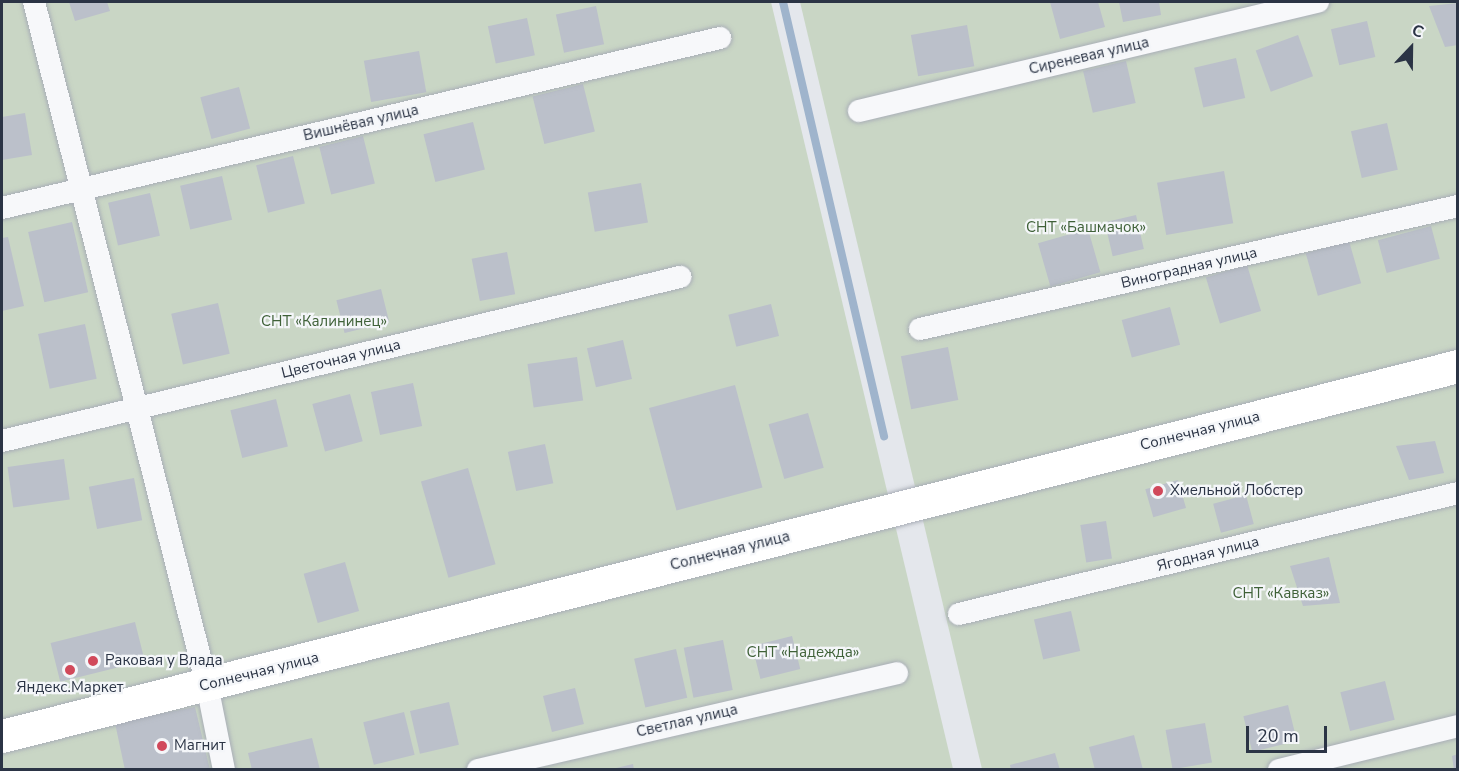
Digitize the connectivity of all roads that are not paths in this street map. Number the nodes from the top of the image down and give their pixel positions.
1 (34, 2) edge
2 (1318, 2) edge
3 (720, 38) dead end
4 (859, 111) dead end
5 (82, 189) junction
6 (1458, 206) edge
7 (2, 208) edge
8 (680, 277) dead end
9 (920, 329) dead end
10 (1458, 366) edge
11 (136, 408) junction
12 (2, 441) edge
13 (1458, 493) edge
14 (959, 614) dead end
15 (897, 673) dead end
16 (207, 685) junction
17 (1458, 726) edge
18 (2, 736) edge
19 (224, 770) edge
20 (478, 770) edge
21 (1279, 770) edge

1 - 5 street
2 - 4 street, Сиреневая улица
3 - 5 street, Вишнёвая улица
5 - 7 street, Вишнёвая улица
5 - 11 street
6 - 9 street, Виноградная улица
8 - 11 street, Цветочная улица
10 - 16 street, Солнечная улица
11 - 12 street, Цветочная улица
11 - 16 street
13 - 14 street, Ягодная улица
15 - 20 street, Светлая улица
16 - 18 street, Солнечная улица
16 - 19 street
17 - 21 street

